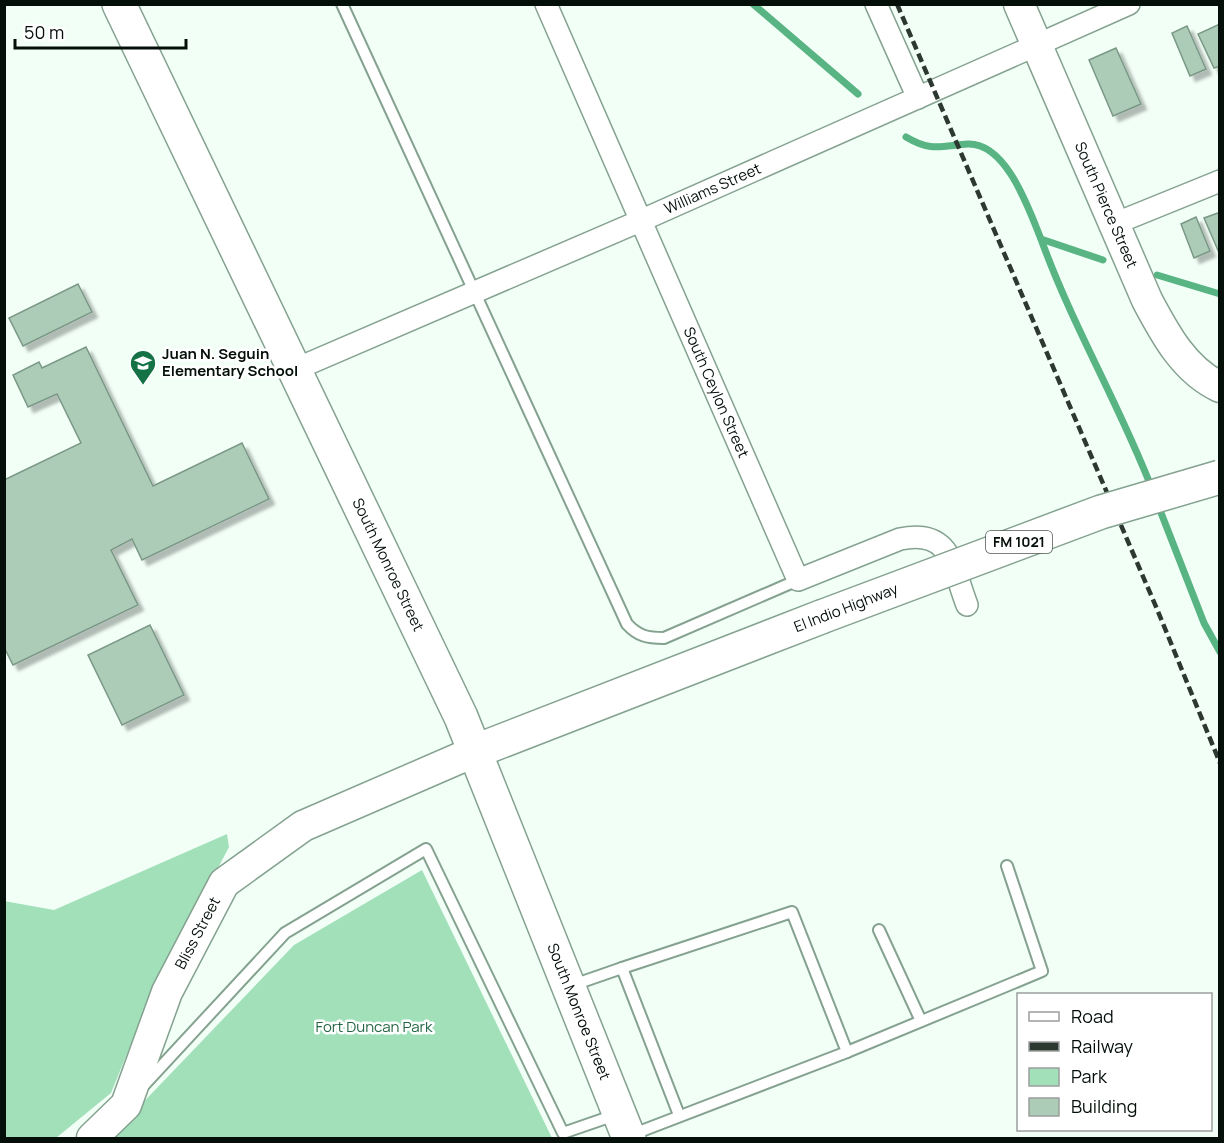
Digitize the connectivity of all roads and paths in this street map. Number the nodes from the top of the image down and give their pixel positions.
1 (119, 4) edge
2 (342, 4) edge
3 (546, 4) edge
4 (876, 4) edge
5 (1019, 4) edge
6 (1129, 4) edge
7 (1036, 46) junction
8 (918, 98) junction
9 (1220, 181) edge
10 (640, 221) junction
11 (1114, 224) junction
12 (474, 292) junction
13 (296, 369) junction
14 (1220, 387) edge
15 (1220, 477) edge
16 (798, 580) junction
17 (967, 605) dead end
18 (476, 752) junction
19 (1007, 866) dead end
20 (879, 930) dead end
21 (622, 968) junction
22 (570, 986) junction
23 (921, 1021) junction
24 (847, 1052) junction
25 (126, 1105) junction
26 (679, 1115) junction
27 (625, 1129) edge
28 (92, 1138) edge

1 - 13 main road, South Monroe Street
2 - 12 lane
3 - 10 street, South Ceylon Street
4 - 8 street
5 - 7 street, South Pierce Street
6 - 7 street, Williams Street
7 - 8 street, Williams Street
7 - 11 street, South Pierce Street
8 - 10 street, Williams Street
9 - 11 street
10 - 12 street, Williams Street
10 - 16 street, South Ceylon Street
11 - 14 street, South Pierce Street
12 - 13 street, Williams Street
12 - 16 lane
13 - 18 main road, South Monroe Street
15 - 18 main road, El Indio Highway / FM 1021, bridge
16 - 17 street
18 - 22 main road, South Monroe Street
18 - 25 street, Bliss Street
19 - 23 lane
20 - 23 lane
21 - 22 lane
21 - 24 lane
21 - 26 lane
22 - 27 main road, South Monroe Street
23 - 24 lane
24 - 26 lane
25 - 27 lane
25 - 28 street, Bliss Street
26 - 27 lane

